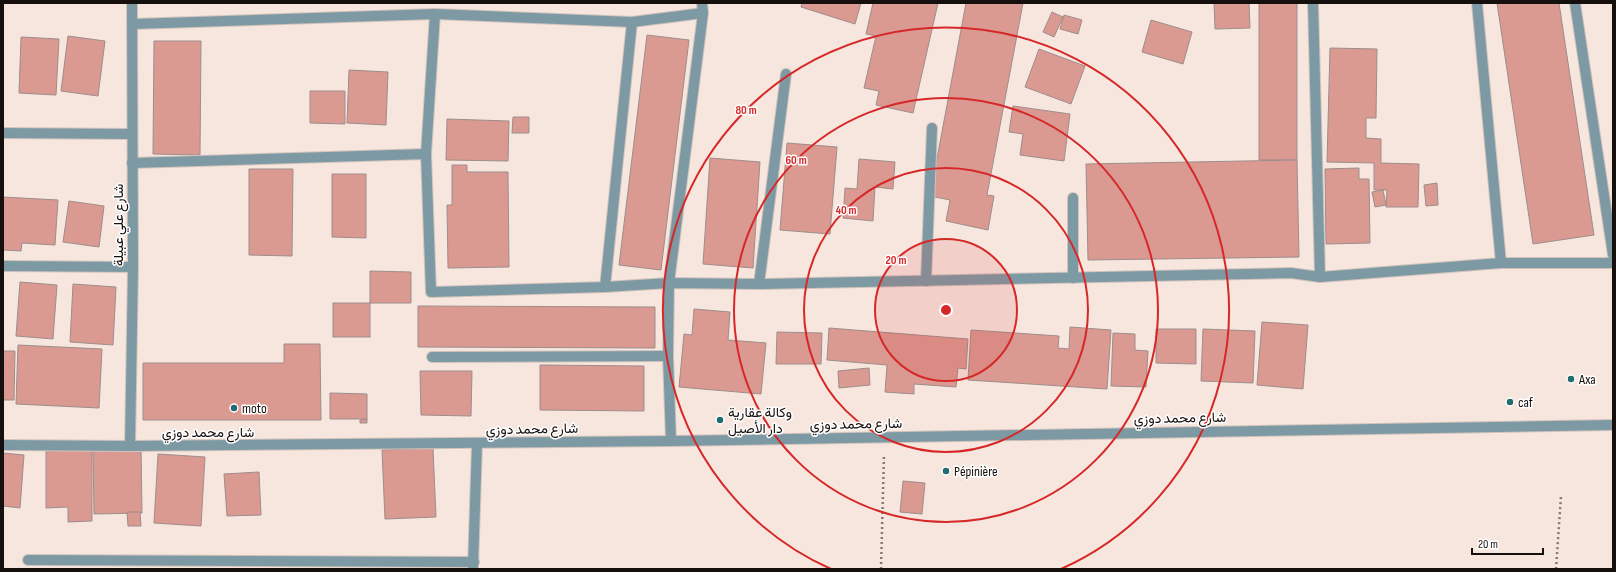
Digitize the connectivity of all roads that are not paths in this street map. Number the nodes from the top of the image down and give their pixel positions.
1 (132, 3) edge
2 (1313, 3) edge
3 (1477, 3) edge
4 (1575, 3) edge
5 (703, 8) edge
6 (435, 14) junction
7 (632, 22) junction
8 (133, 24) junction
9 (786, 74) dead end
10 (932, 128) dead end
11 (3, 133) edge
12 (132, 134) junction
13 (426, 154) junction
14 (132, 163) junction
15 (1073, 198) dead end
16 (1613, 255) edge
17 (1501, 263) junction
18 (1613, 263) edge
19 (3, 266) edge
20 (133, 267) junction
21 (1320, 277) junction
22 (1073, 278) junction
23 (926, 280) junction
24 (669, 283) junction
25 (759, 284) junction
26 (605, 287) junction
27 (668, 356) junction
28 (432, 357) dead end
29 (1613, 425) edge
30 (671, 442) junction
31 (477, 444) junction
32 (3, 445) edge
33 (130, 446) junction
34 (28, 560) dead end
35 (350, 566) edge
36 (473, 566) edge

1 - 8 street, شارع علي عبيلة
2 - 21 street
3 - 17 street
4 - 16 street
5 - 7 street
5 - 24 street
6 - 7 street
6 - 8 street
6 - 13 street
7 - 26 street
8 - 12 street, شارع علي عبيلة
9 - 25 street
10 - 23 street
11 - 12 street
12 - 14 street, شارع علي عبيلة
13 - 14 street
13 - 26 street
14 - 20 street, شارع علي عبيلة
15 - 22 street
17 - 18 street
17 - 21 street
19 - 20 street
20 - 33 street, شارع علي عبيلة
21 - 22 street
22 - 23 street
23 - 25 street
24 - 25 street
24 - 26 street
24 - 27 street
27 - 28 street
27 - 30 street
29 - 30 street, شارع محمد دوزي
30 - 31 street, شارع محمد دوزي
31 - 33 street, شارع محمد دوزي
31 - 36 street
32 - 33 street, شارع محمد دوزي
34 - 35 street
35 - 36 street

